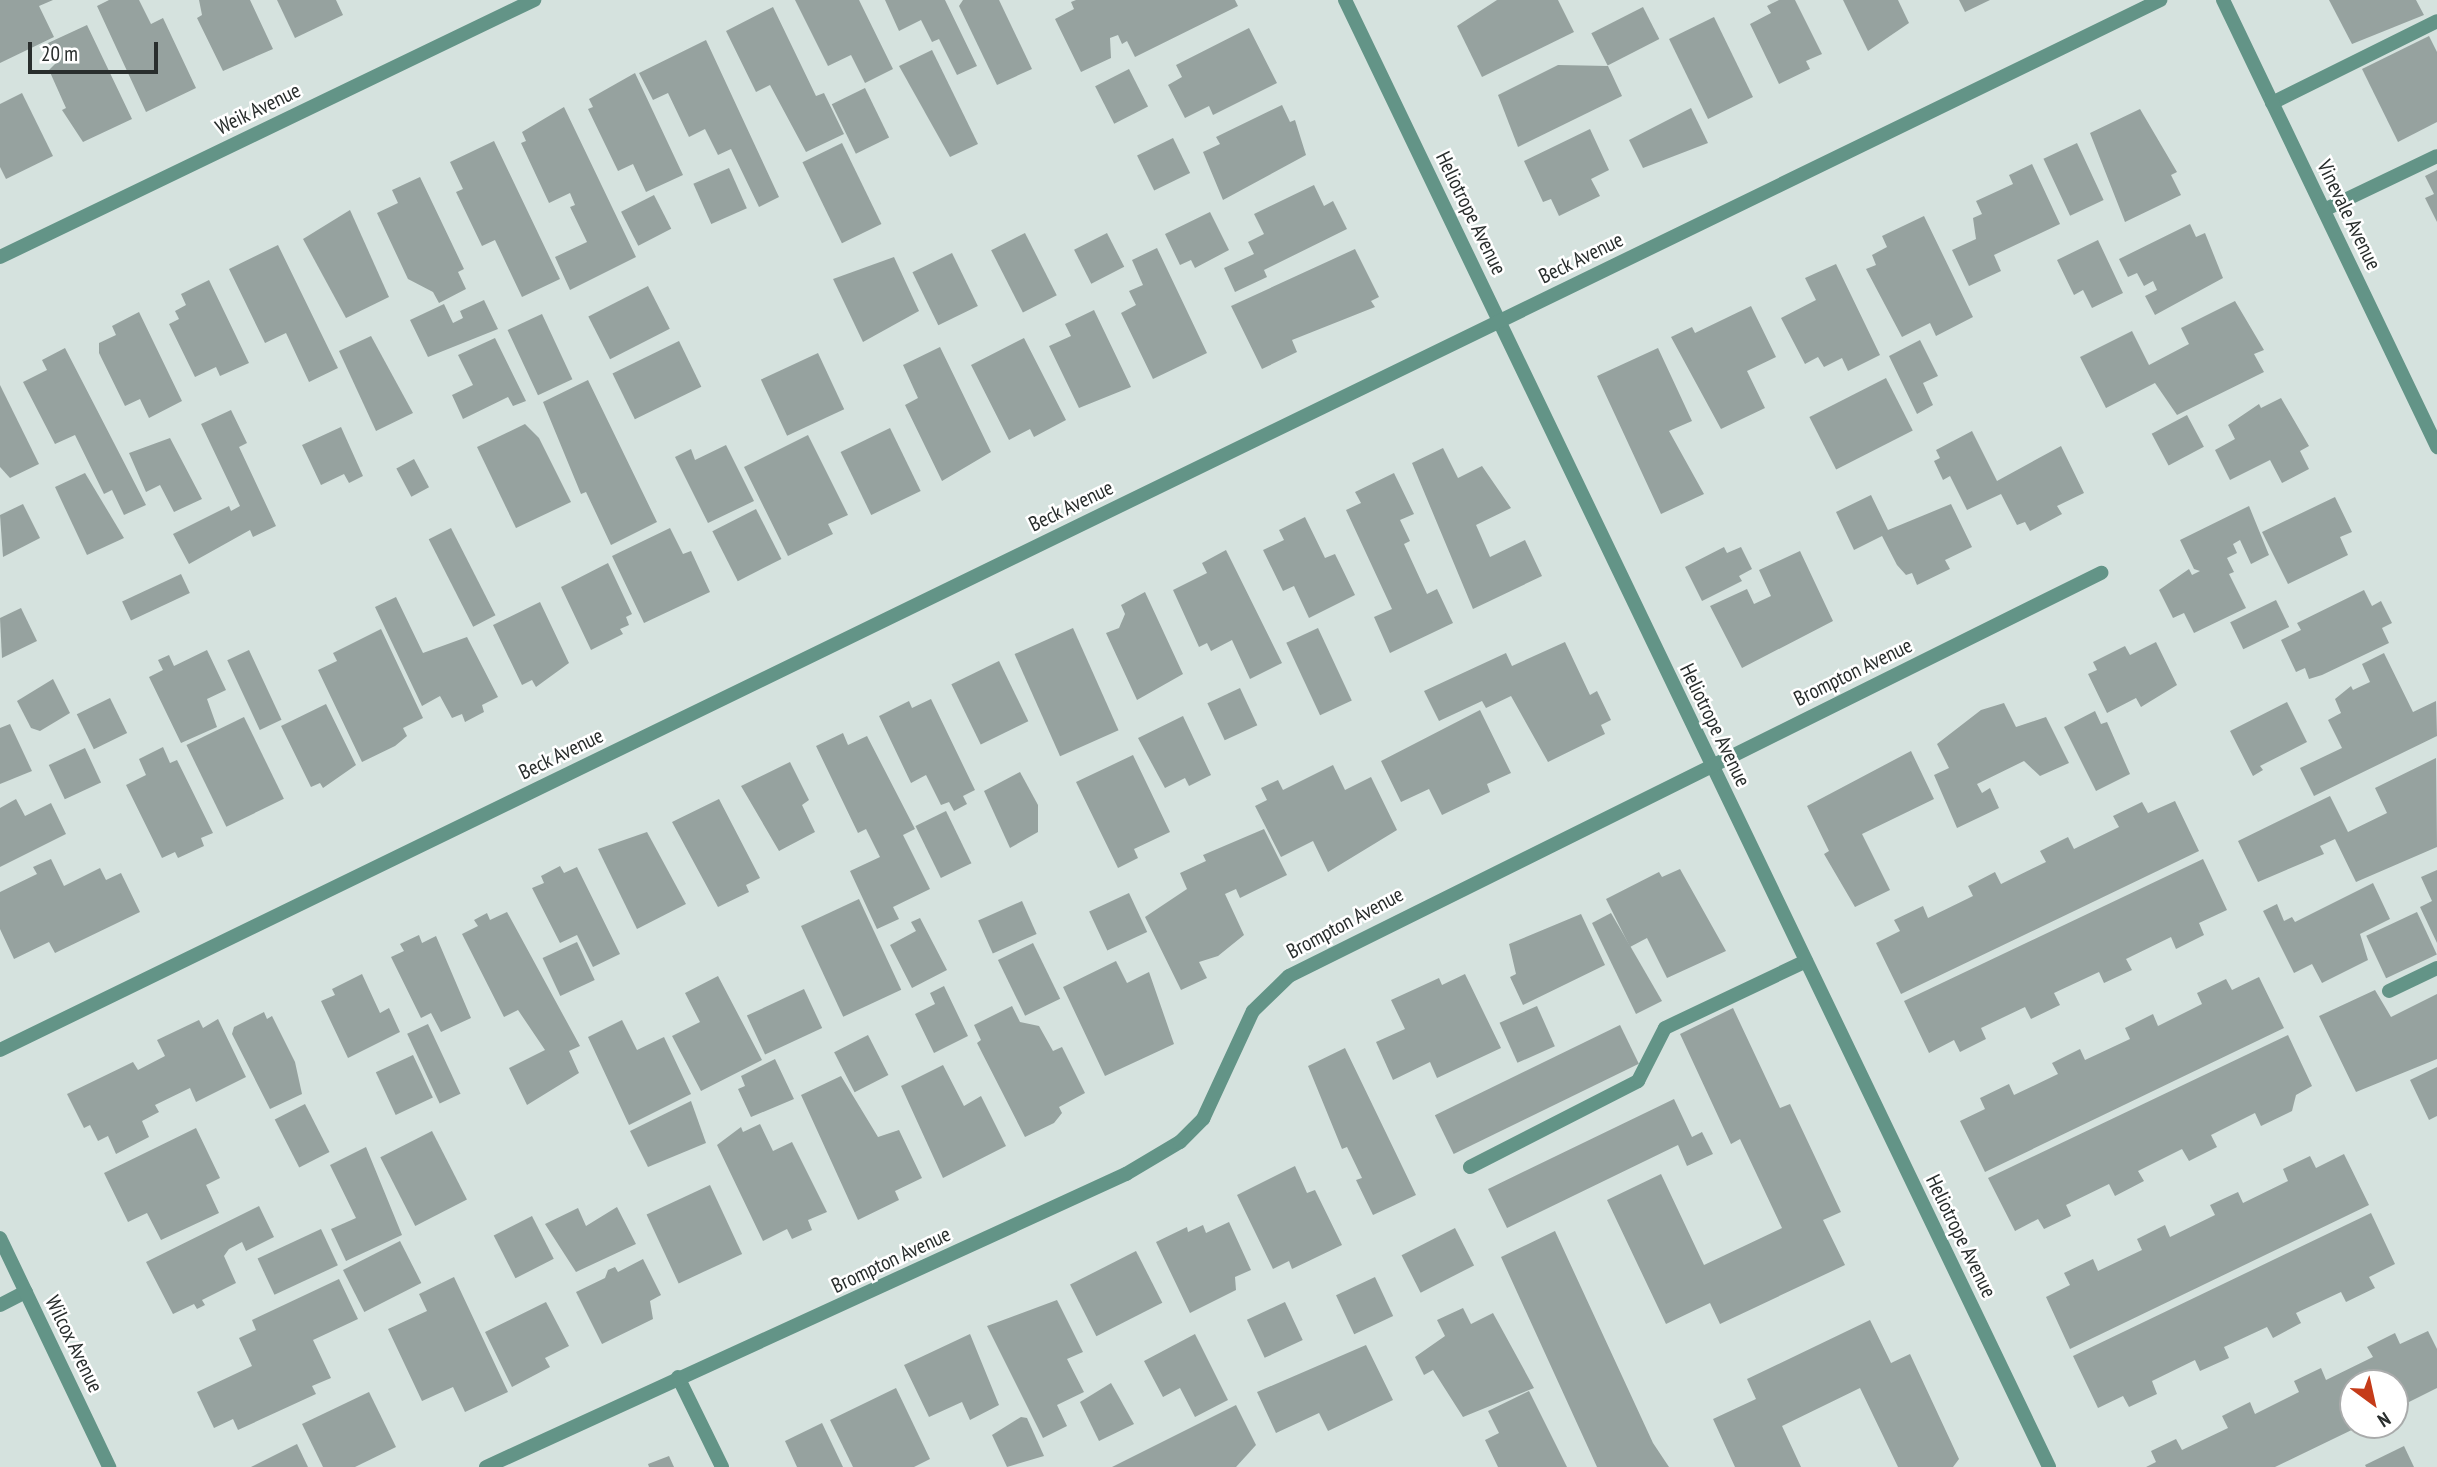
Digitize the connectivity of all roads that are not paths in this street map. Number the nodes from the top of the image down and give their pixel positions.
1 (534, 0) edge
2 (1345, 0) edge
3 (2160, 0) edge
4 (2223, 0) edge
5 (2437, 21) edge
6 (2272, 103) junction
7 (2437, 156) edge
8 (2324, 210) junction
9 (0, 257) edge
10 (1499, 321) junction
11 (2437, 447) edge
12 (2101, 573) dead end
13 (1711, 765) junction
14 (1806, 961) junction
15 (2437, 968) edge
16 (2389, 991) dead end
17 (0, 1050) edge
18 (1470, 1167) dead end
19 (0, 1238) edge
20 (26, 1292) junction
21 (0, 1305) edge
22 (678, 1377) junction
23 (109, 1467) edge
24 (486, 1467) edge
25 (722, 1467) edge
26 (2049, 1467) edge

1 - 9 street, Weik Avenue
2 - 10 street, Heliotrope Avenue
3 - 10 street, Beck Avenue
4 - 6 street, Vinevale Avenue
5 - 6 street
6 - 8 street, Vinevale Avenue
7 - 8 street
8 - 11 street, Vinevale Avenue
10 - 13 street, Heliotrope Avenue
10 - 17 street, Beck Avenue
12 - 13 street, Brompton Avenue
13 - 14 street, Heliotrope Avenue
13 - 22 street, Brompton Avenue
14 - 18 street
14 - 26 street, Heliotrope Avenue
15 - 16 street
19 - 20 street, Wilcox Avenue
20 - 21 street
20 - 23 street, Wilcox Avenue
22 - 24 street, Brompton Avenue
22 - 25 street

